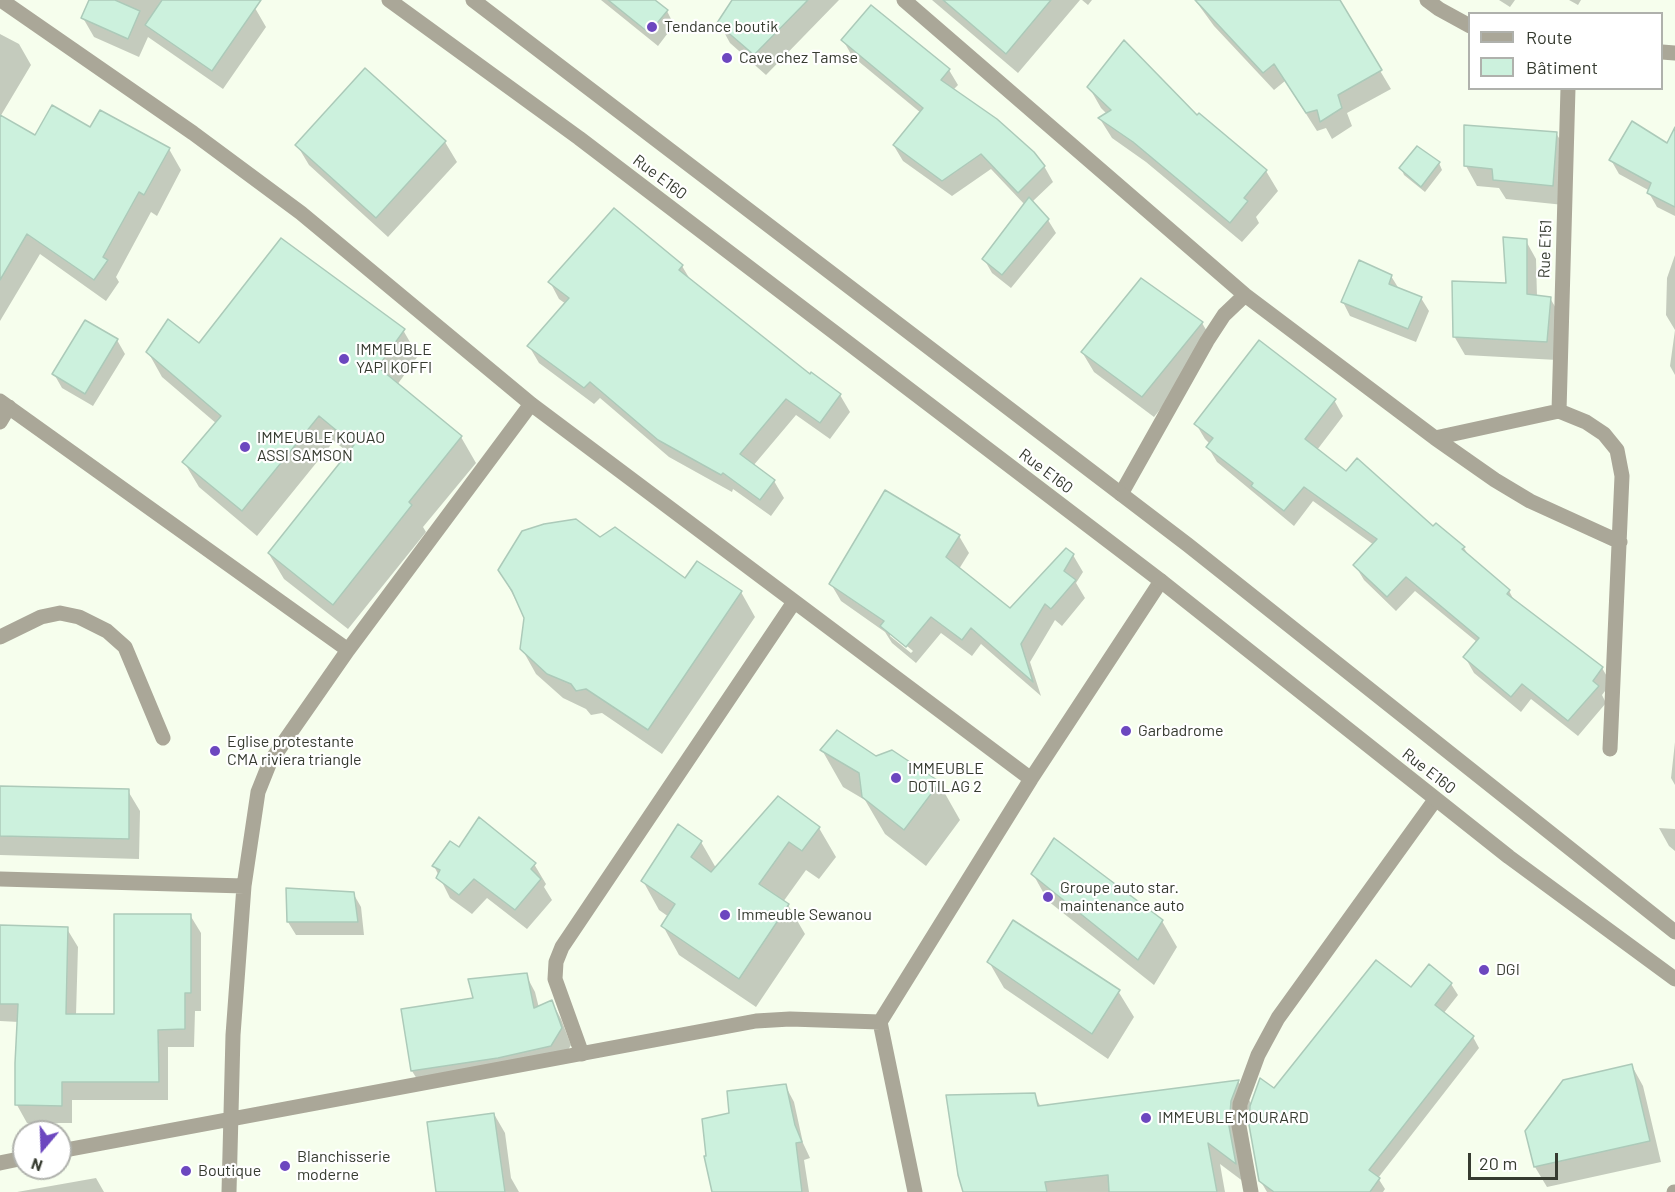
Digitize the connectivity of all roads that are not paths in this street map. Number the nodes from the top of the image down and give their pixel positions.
1 (1, 0) edge
2 (389, 0) edge
3 (473, 0) edge
4 (904, 0) edge
5 (1427, 0) edge
6 (1468, 25) edge
7 (1568, 90) edge
8 (1245, 295) junction
9 (4, 404) edge
10 (531, 404) junction
11 (1559, 411) junction
12 (0, 422) edge
13 (1435, 438) junction
14 (1121, 494) junction
15 (1620, 542) junction
16 (1161, 581) junction
17 (794, 602) junction
18 (0, 637) edge
19 (348, 650) junction
20 (163, 738) dead end
21 (1610, 749) dead end
22 (1031, 779) junction
23 (1435, 800) junction
24 (0, 879) edge
25 (244, 886) junction
26 (1675, 932) edge
27 (1675, 980) edge
28 (880, 1022) junction
29 (582, 1054) junction
30 (230, 1120) junction
31 (72, 1149) edge
32 (229, 1192) edge
33 (915, 1192) edge
34 (1251, 1192) edge

1 - 10 street
2 - 16 street, Rue E160
3 - 14 street, Rue E160
4 - 8 street
5 - 6 street
7 - 11 street, Rue E151
8 - 13 street
8 - 14 street
9 - 12 street
9 - 19 street
10 - 17 street
10 - 19 street
11 - 13 street
11 - 15 street
13 - 15 street
14 - 26 street, Rue E160
15 - 21 street
16 - 22 street
16 - 23 street, Rue E160
17 - 22 street
17 - 29 street
18 - 20 street
19 - 25 street
22 - 28 street
23 - 27 street, Rue E160
23 - 34 street
24 - 25 street
25 - 30 street
28 - 29 street
28 - 33 street
29 - 30 street
30 - 31 street
30 - 32 street

